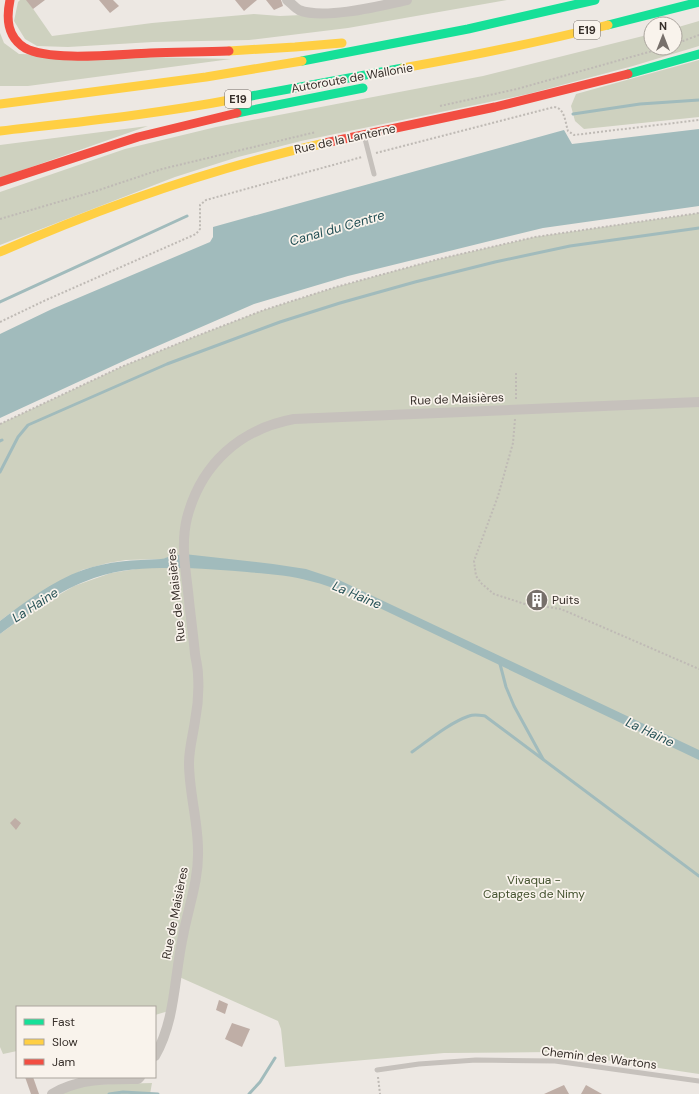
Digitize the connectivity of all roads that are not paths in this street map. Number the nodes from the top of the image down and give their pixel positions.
1 (10, 0) edge
2 (287, 0) edge
3 (407, 0) edge
4 (595, 0) edge
5 (699, 2) edge
6 (468, 29) junction
7 (699, 54) edge
8 (475, 55) junction
9 (404, 77) dead end
10 (375, 86) dead end
11 (0, 104) edge
12 (0, 131) edge
13 (363, 134) junction
14 (374, 174) dead end
15 (0, 182) edge
16 (0, 252) edge
17 (699, 402) edge
18 (156, 1054) edge
19 (377, 1070) road end
20 (139, 1078) edge
21 (699, 1081) edge
22 (52, 1094) edge

1 - 6 main road
2 - 3 street
4 - 6 main road, E19
5 - 8 main road, Autoroute de Wallonie / E19
6 - 11 main road, E19
7 - 13 main road, Rue de la Lanterne
8 - 9 main road
8 - 12 main road, Autoroute de Wallonie / E19
10 - 15 main road
13 - 14 lane
13 - 16 main road, Rue de la Lanterne
17 - 18 street, Rue de Maisières
19 - 21 lane, Chemin des Wartons
20 - 22 street

